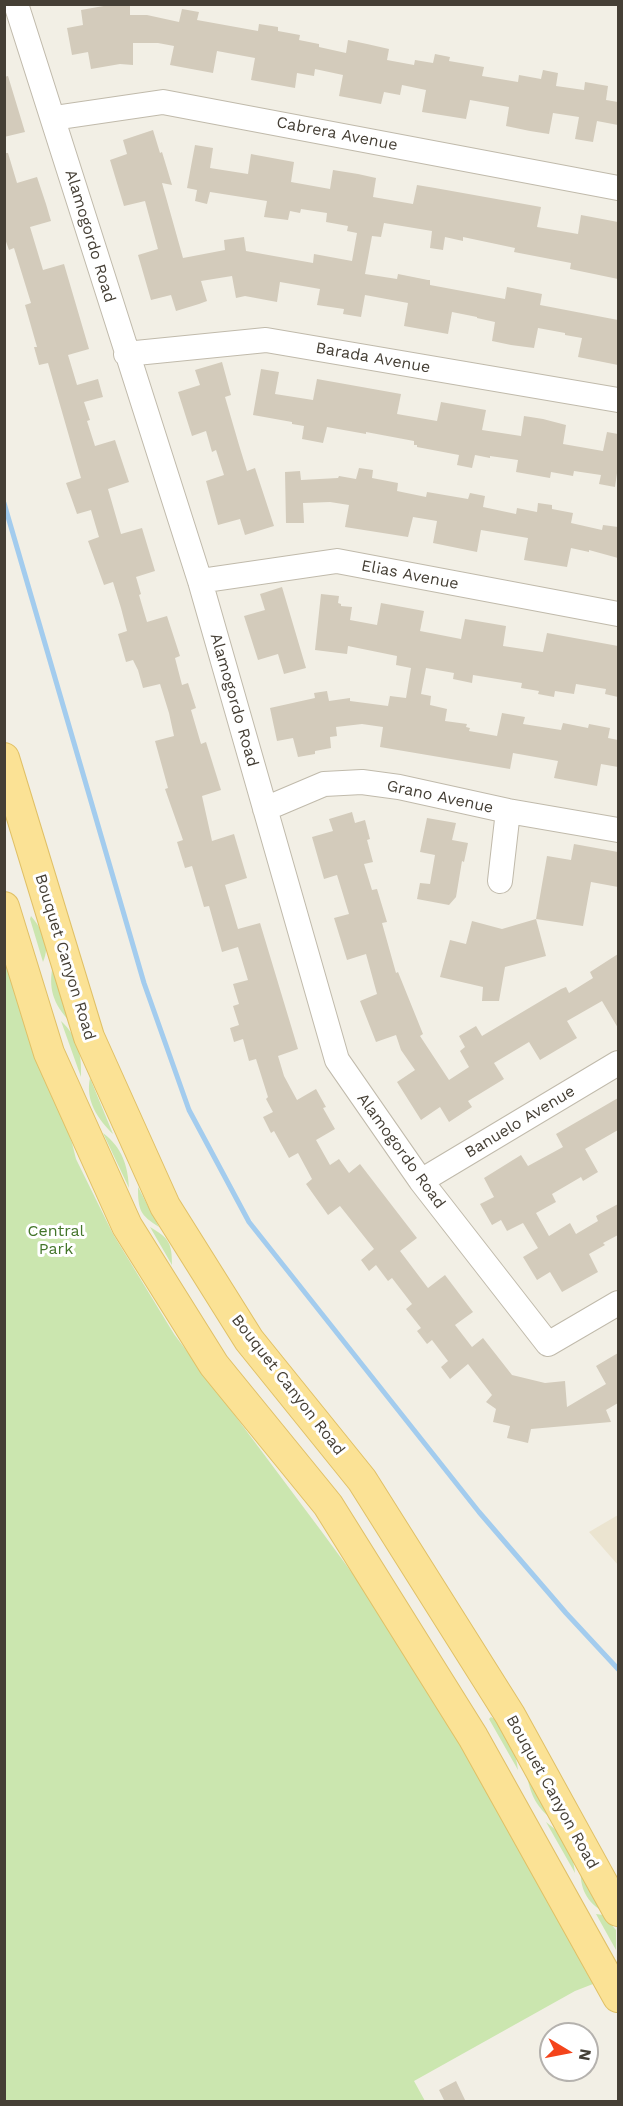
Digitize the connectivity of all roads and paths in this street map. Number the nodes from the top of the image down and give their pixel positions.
1 (16, 4) edge
2 (54, 118) junction
3 (618, 188) edge
4 (126, 354) junction
5 (618, 400) edge
6 (200, 581) junction
7 (618, 614) edge
8 (4, 758) edge
9 (265, 809) junction
10 (508, 811) junction
11 (618, 830) edge
12 (500, 881) dead end
13 (4, 907) edge
14 (618, 1063) edge
15 (421, 1181) junction
16 (618, 1303) edge
17 (618, 1911) edge
18 (618, 1997) edge

1 - 2 street, Alamogordo Road
2 - 3 street, Cabrera Avenue
2 - 4 street, Alamogordo Road
4 - 5 street, Barada Avenue
4 - 6 street, Alamogordo Road
6 - 7 street, Elias Avenue
6 - 9 street, Alamogordo Road
8 - 17 main road, Bouquet Canyon Road
9 - 10 street, Grano Avenue
9 - 15 street, Alamogordo Road
10 - 11 street, Grano Avenue
10 - 12 street
13 - 18 main road
14 - 15 street, Banuelo Avenue
15 - 16 street, Alamogordo Road

